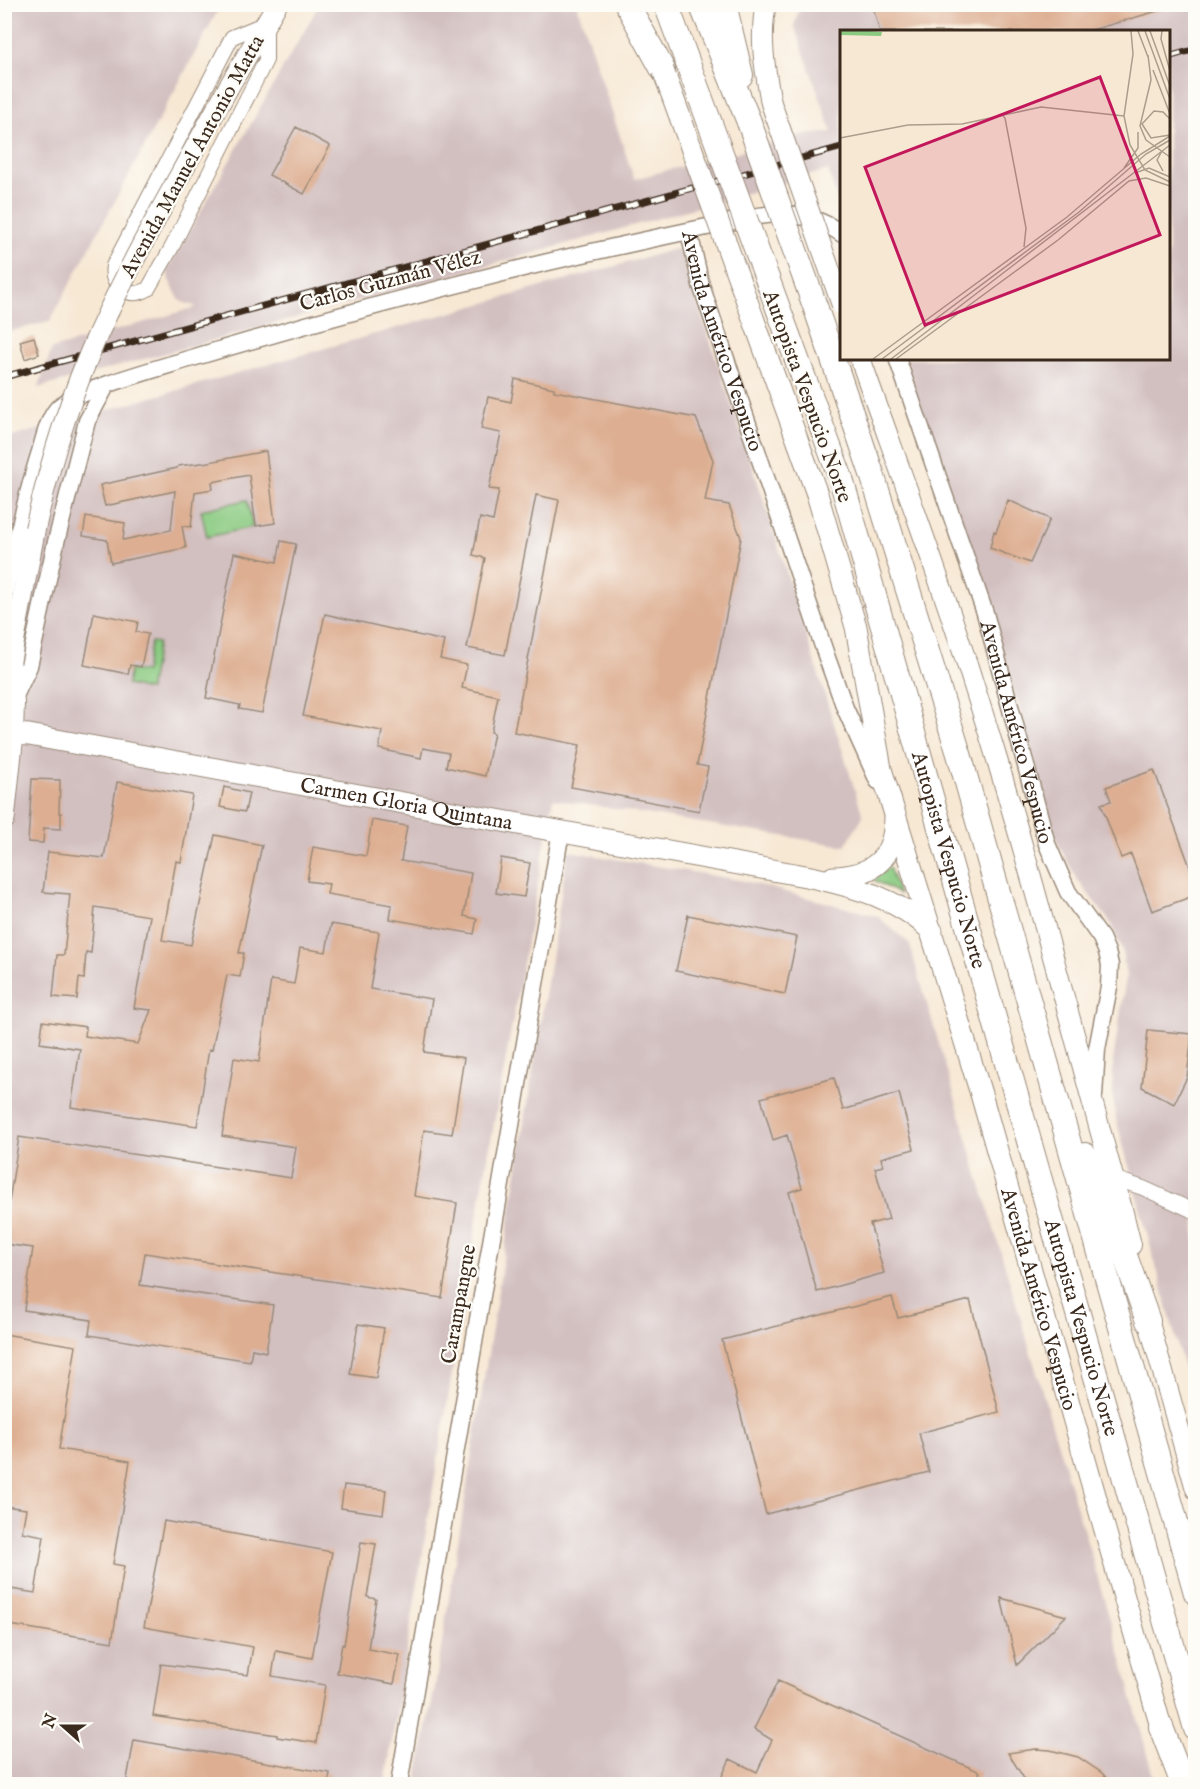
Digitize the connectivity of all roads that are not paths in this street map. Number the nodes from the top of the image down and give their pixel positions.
1 (277, 4) edge
2 (627, 4) edge
3 (641, 4) edge
4 (666, 4) edge
5 (701, 4) edge
6 (724, 4) edge
7 (766, 4) edge
8 (266, 24) junction
9 (663, 70) junction
10 (748, 122) junction
11 (689, 232) junction
12 (840, 233) edge
13 (840, 299) edge
14 (861, 360) edge
15 (898, 360) edge
16 (106, 386) junction
17 (4, 596) edge
18 (7, 671) edge
19 (14, 698) junction
20 (9, 738) edge
21 (895, 815) junction
22 (4, 819) edge
23 (561, 831) junction
24 (811, 877) junction
25 (932, 931) junction
26 (1043, 1051) junction
27 (1093, 1103) junction
28 (1113, 1178) junction
29 (1196, 1212) edge
30 (1148, 1321) junction
31 (1196, 1490) edge
32 (1196, 1593) edge
33 (1161, 1727) junction
34 (1196, 1729) edge
35 (399, 1785) edge
36 (1176, 1785) edge
37 (1183, 1785) edge

1 - 8 main road, Avenida Manuel Antonio Matta
2 - 9 highway
3 - 9 main road, Avenida Américo Vespucio
4 - 34 highway, Autopista Vespucio Norte, bridge
5 - 10 highway, Autopista Vespucio Norte
6 - 10 highway
7 - 13 main road, bridge
8 - 8 street, Avenida Manuel Antonio Matta
8 - 18 main road, Avenida Manuel Antonio Matta, bridge
9 - 21 main road, Avenida Américo Vespucio, bridge
10 - 26 highway, Autopista Vespucio Norte, bridge
11 - 12 street, Avenida Américo Vespucio
11 - 16 street, Carlos Guzmán Vélez
11 - 21 street, Avenida Américo Vespucio
14 - 27 main road, Avenida Américo Vespucio
15 - 27 street, Avenida Américo Vespucio
16 - 17 street
16 - 19 street, Avenida Manuel Antonio Matta
18 - 19 main road, Avenida Manuel Antonio Matta
19 - 20 main road, Avenida Manuel Antonio Matta
20 - 22 main road, Avenida Manuel Antonio Matta
20 - 23 main road, Carmen Gloria Quintana
21 - 24 main road, Carmen Gloria Quintana
21 - 25 main road, Avenida Américo Vespucio
23 - 24 main road, Carmen Gloria Quintana
23 - 35 street, Carampangue
24 - 25 main road, Carmen Gloria Quintana
25 - 33 main road, Avenida Américo Vespucio
26 - 30 highway
26 - 32 highway, Autopista Vespucio Norte
27 - 28 main road, Avenida Américo Vespucio
28 - 29 street
28 - 30 main road, Avenida Américo Vespucio
30 - 31 main road, Avenida Américo Vespucio
33 - 36 main road, Avenida Américo Vespucio
33 - 37 highway

